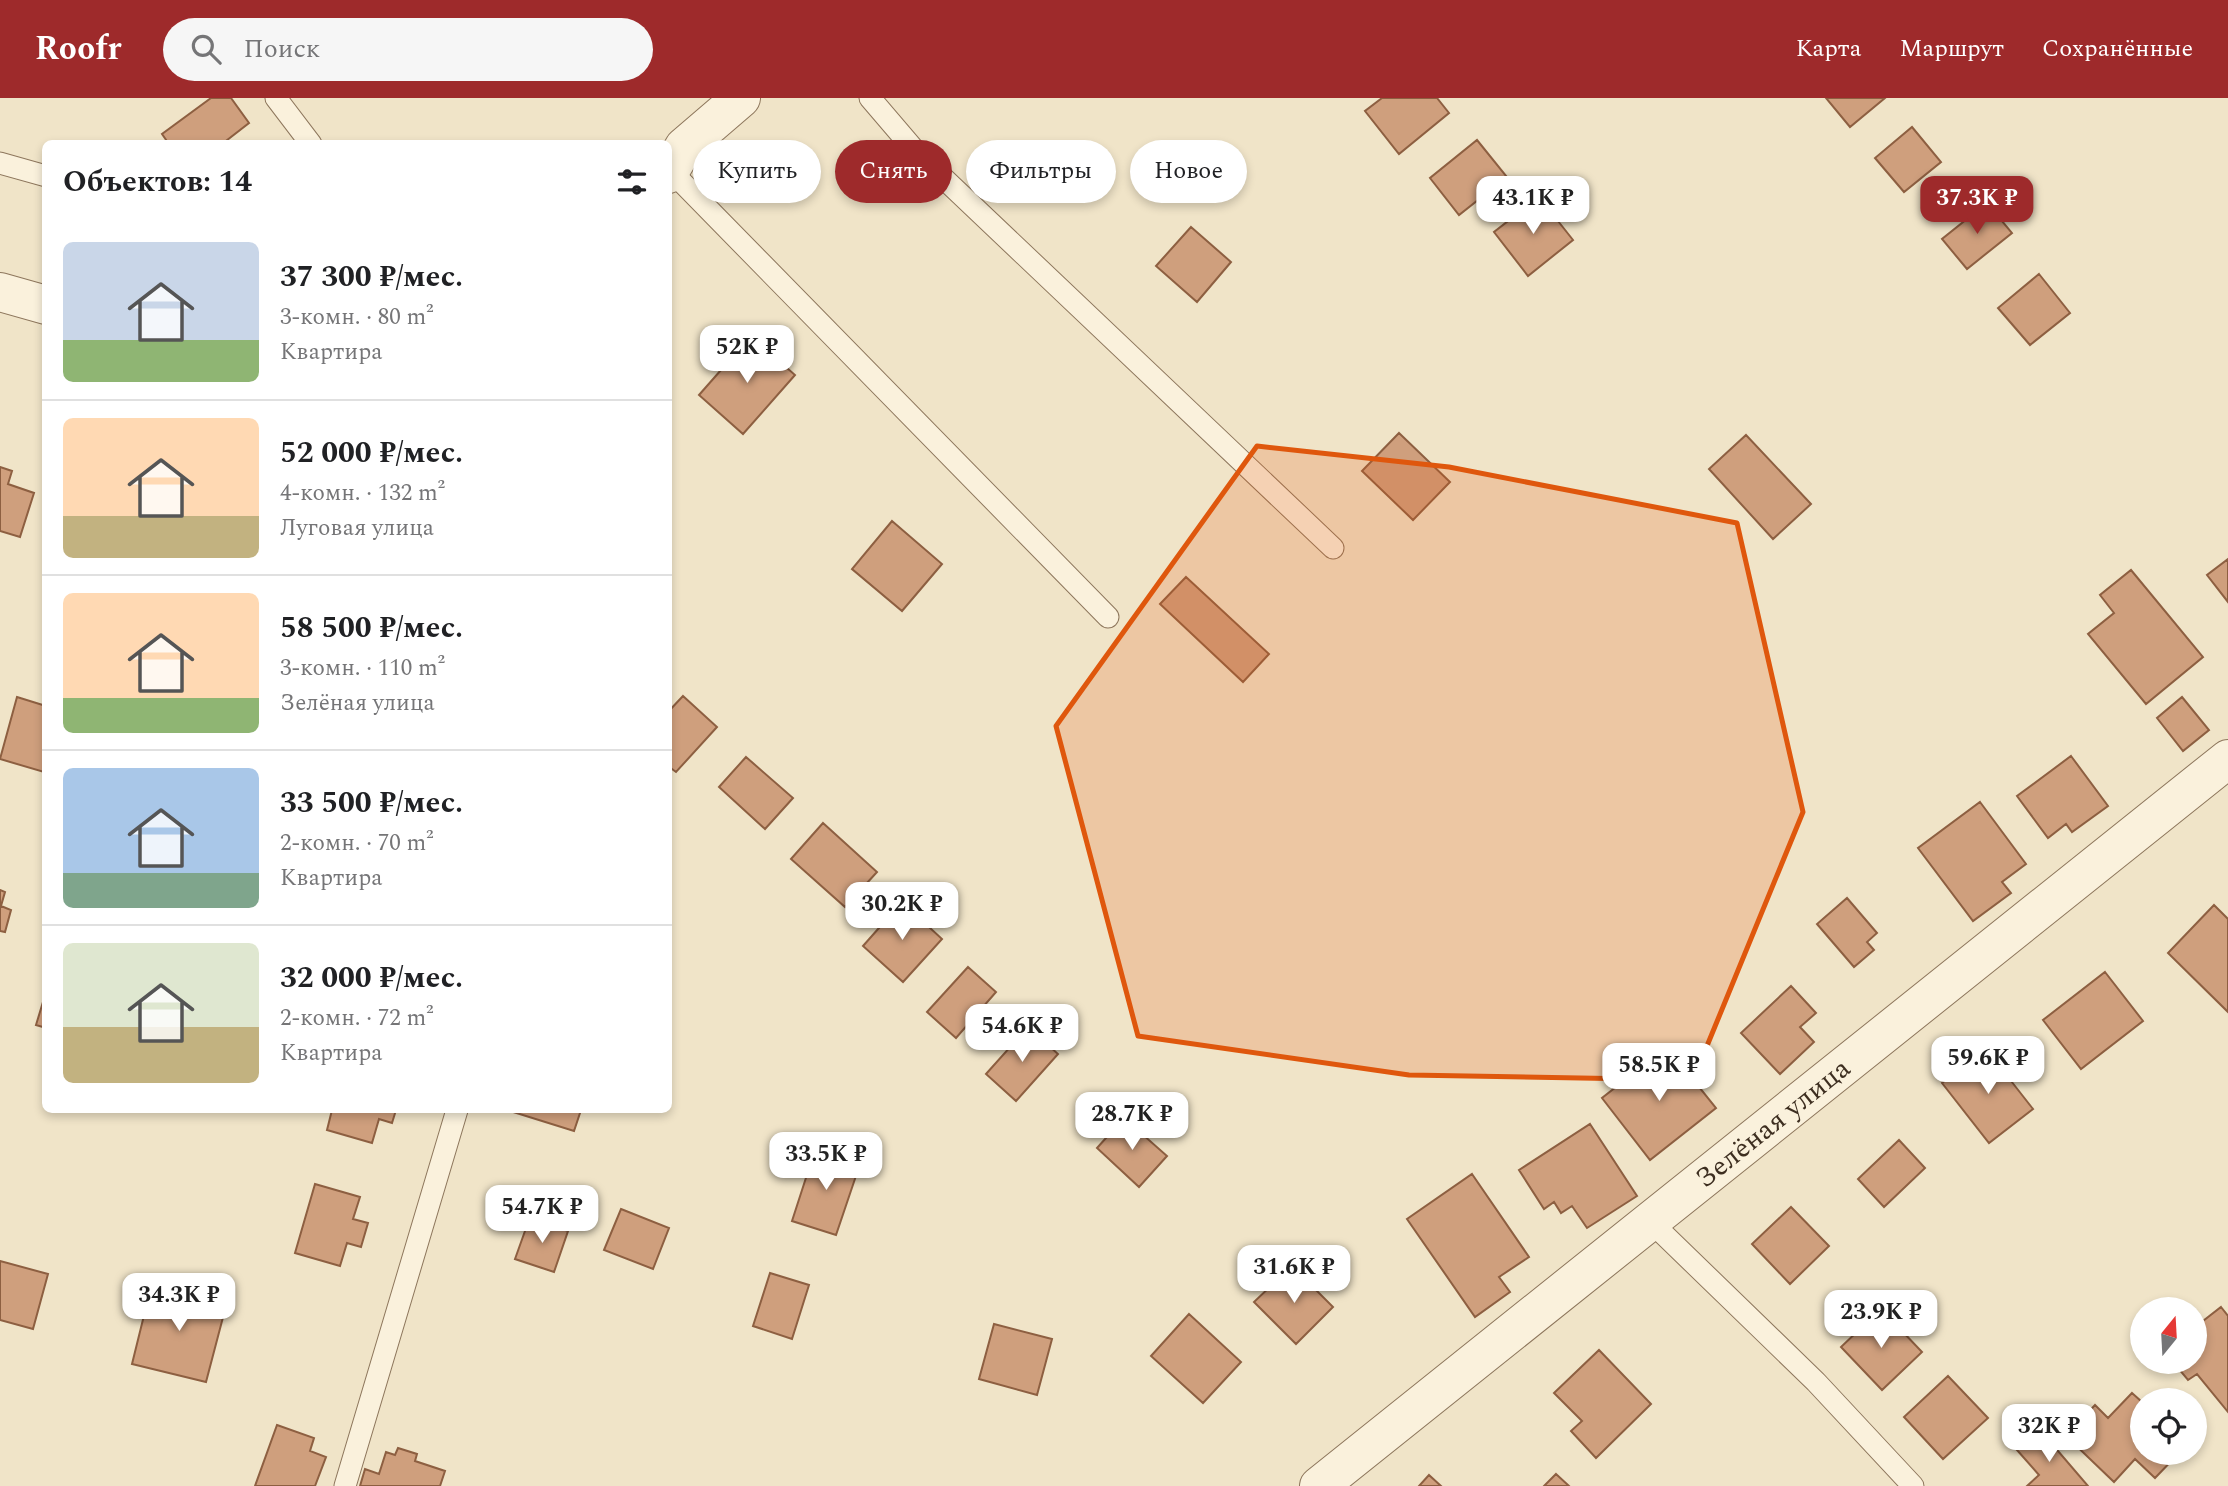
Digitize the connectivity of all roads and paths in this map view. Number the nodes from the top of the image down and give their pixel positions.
1 (276, 98) edge
2 (741, 98) edge
3 (870, 98) edge
4 (308, 140) edge
5 (0, 163) edge
6 (672, 167) edge
7 (42, 175) edge
8 (672, 175) edge
9 (0, 292) edge
10 (42, 304) edge
11 (1333, 548) dead end
12 (1108, 617) dead end
13 (2228, 760) edge
14 (456, 1113) edge
15 (1650, 1221) junction
16 (345, 1486) edge
17 (1319, 1486) edge
18 (1913, 1486) edge

1 - 4 lane
2 - 6 street
3 - 11 lane
5 - 7 lane
8 - 12 lane
9 - 10 street
13 - 15 street, Зелёная улица
14 - 16 lane
15 - 17 street, Зелёная улица
15 - 18 lane

